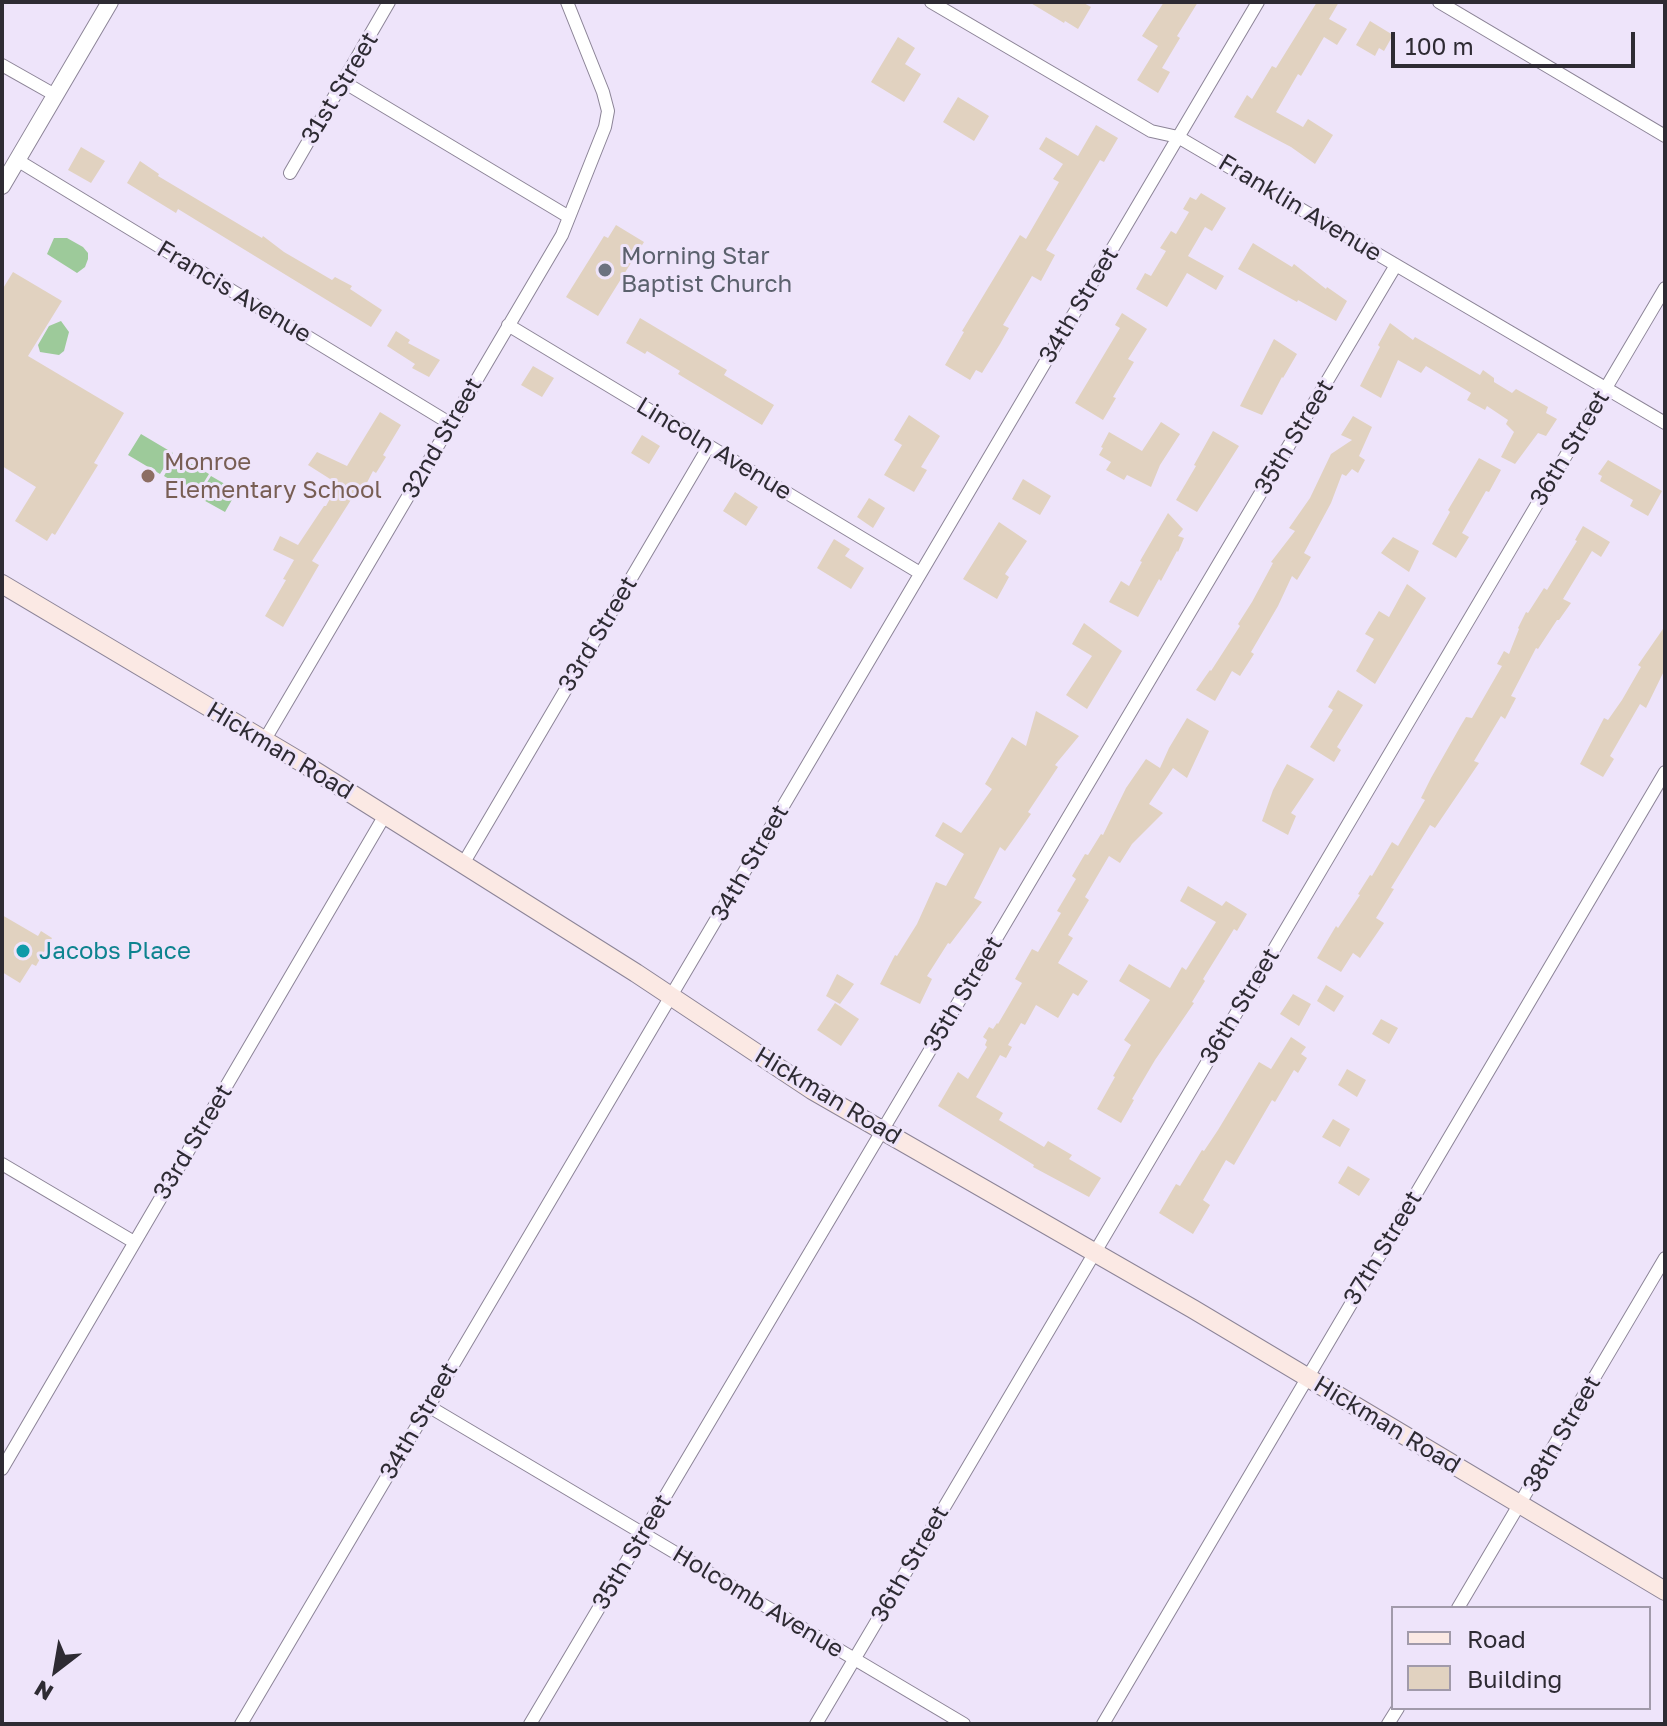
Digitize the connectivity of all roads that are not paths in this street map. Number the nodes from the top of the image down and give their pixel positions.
1 (110, 2) edge
2 (389, 2) edge
3 (567, 2) edge
4 (931, 2) edge
5 (1258, 2) edge
6 (1439, 2) edge
7 (2, 65) edge
8 (342, 81) junction
9 (55, 95) junction
10 (1665, 136) edge
11 (1178, 137) junction
12 (17, 160) junction
13 (290, 173) dead end
14 (2, 186) edge
15 (569, 217) junction
16 (1396, 265) junction
17 (1665, 288) edge
18 (508, 325) junction
19 (1606, 388) junction
20 (1665, 423) edge
21 (451, 424) junction
22 (709, 446) junction
23 (920, 573) junction
24 (2, 584) edge
25 (264, 741) junction
26 (1665, 772) edge
27 (385, 815) junction
28 (463, 864) junction
29 (671, 996) junction
30 (882, 1130) junction
31 (2, 1164) edge
32 (134, 1242) junction
33 (1094, 1252) junction
34 (1665, 1258) edge
35 (1307, 1377) junction
36 (428, 1406) junction
37 (2, 1469) edge
38 (1520, 1504) junction
39 (643, 1534) junction
40 (1665, 1591) edge
41 (1459, 1606) edge
42 (854, 1659) junction
43 (241, 1724) edge
44 (530, 1724) edge
45 (816, 1724) edge
46 (964, 1724) edge
47 (1103, 1724) edge

1 - 9 street
2 - 8 street, 31st Street
3 - 15 street, 32nd Street
4 - 11 street, Franklin Avenue
5 - 11 street, 34th Street
6 - 10 street
7 - 9 street
8 - 13 street, 31st Street
8 - 15 street
9 - 12 street
11 - 16 street, Franklin Avenue
11 - 23 street, 34th Street
12 - 14 street
12 - 21 street, Francis Avenue
15 - 18 street, 32nd Street
16 - 19 street, Franklin Avenue
16 - 30 street, 35th Street
17 - 19 street, 36th Street
18 - 21 street, 32nd Street
18 - 22 street, Lincoln Avenue
19 - 20 street, Franklin Avenue
19 - 33 street, 36th Street
21 - 25 street, 32nd Street
22 - 23 street, Lincoln Avenue
22 - 28 street, 33rd Street
23 - 29 street, 34th Street
24 - 25 main road, Hickman Road
25 - 27 main road, Hickman Road
26 - 35 street, 37th Street
27 - 28 main road, Hickman Road
27 - 32 street, 33rd Street
28 - 29 main road, Hickman Road
29 - 30 main road, Hickman Road
29 - 36 street, 34th Street
30 - 33 main road, Hickman Road
30 - 39 street, 35th Street
31 - 32 street
32 - 37 street, 33rd Street
33 - 35 main road, Hickman Road
33 - 42 street, 36th Street
34 - 38 street, 38th Street
35 - 38 main road, Hickman Road
35 - 47 street, 37th Street
36 - 39 street, Holcomb Avenue
36 - 43 street, 34th Street
38 - 40 main road, Hickman Road
38 - 41 street, 38th Street
39 - 42 street, Holcomb Avenue
39 - 44 street, 35th Street
42 - 45 street, 36th Street
42 - 46 street, Holcomb Avenue

